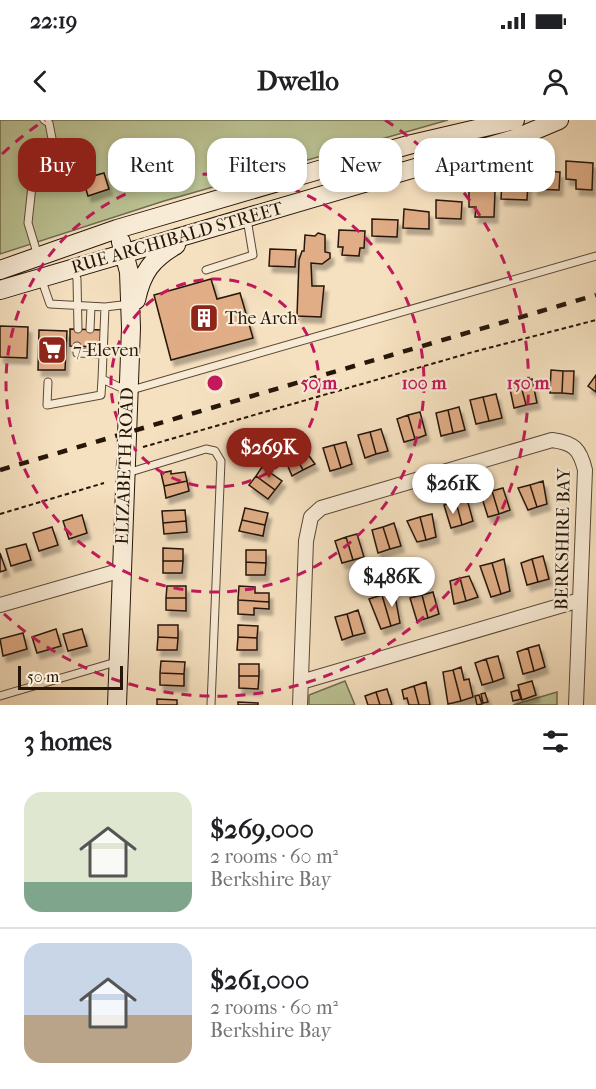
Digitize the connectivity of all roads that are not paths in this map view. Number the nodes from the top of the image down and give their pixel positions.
1 (44, 120) edge
2 (515, 120) edge
3 (559, 120) edge
4 (246, 217) junction
5 (117, 230) junction
6 (200, 230) junction
7 (126, 254) junction
8 (38, 256) junction
9 (596, 256) edge
10 (73, 268) junction
11 (0, 270) edge
12 (206, 270) dead end
13 (41, 278) junction
14 (0, 290) edge
15 (130, 304) junction
16 (79, 306) junction
17 (91, 307) junction
18 (105, 307) junction
19 (130, 328) junction
20 (78, 329) dead end
21 (90, 329) dead end
22 (77, 346) dead end
23 (103, 354) junction
24 (102, 379) junction
25 (48, 382) dead end
26 (128, 391) junction
27 (125, 473) junction
28 (122, 570) junction
29 (580, 600) junction
30 (0, 605) edge
31 (118, 662) junction
32 (301, 682) junction
33 (0, 696) edge
34 (117, 705) edge
35 (211, 705) edge
36 (300, 705) edge
37 (576, 705) edge

1 - 8 lane
2 - 5 main road, RUE ARCHIBALD STREET
3 - 4 main road, RUE ARCHIBALD STREET
4 - 6 main road, RUE ARCHIBALD STREET
4 - 12 lane
5 - 7 main road, ELIZABETH ROAD
5 - 8 main road, RUE ARCHIBALD STREET
6 - 7 main road, RUE ARCHIBALD STREET
6 - 19 main road
7 - 10 main road, RUE ARCHIBALD STREET
7 - 15 main road, ELIZABETH ROAD
8 - 11 main road, RUE ARCHIBALD STREET
9 - 26 lane
10 - 13 main road, RUE ARCHIBALD STREET
10 - 16 lane
13 - 14 main road, RUE ARCHIBALD STREET
13 - 16 lane
15 - 18 lane
15 - 19 main road, ELIZABETH ROAD
16 - 17 lane
16 - 20 lane
17 - 18 lane
17 - 21 lane
18 - 23 lane
19 - 26 main road, ELIZABETH ROAD
22 - 23 lane
23 - 24 lane
24 - 25 lane
24 - 26 lane
26 - 27 main road, ELIZABETH ROAD
27 - 28 main road, ELIZABETH ROAD
27 - 35 lane
28 - 30 street
28 - 31 main road, ELIZABETH ROAD
29 - 32 street
29 - 32 street, BERKSHIRE BAY
29 - 37 street, BERKSHIRE BAY
31 - 33 lane
31 - 34 main road, ELIZABETH ROAD
32 - 36 street, BERKSHIRE BAY

